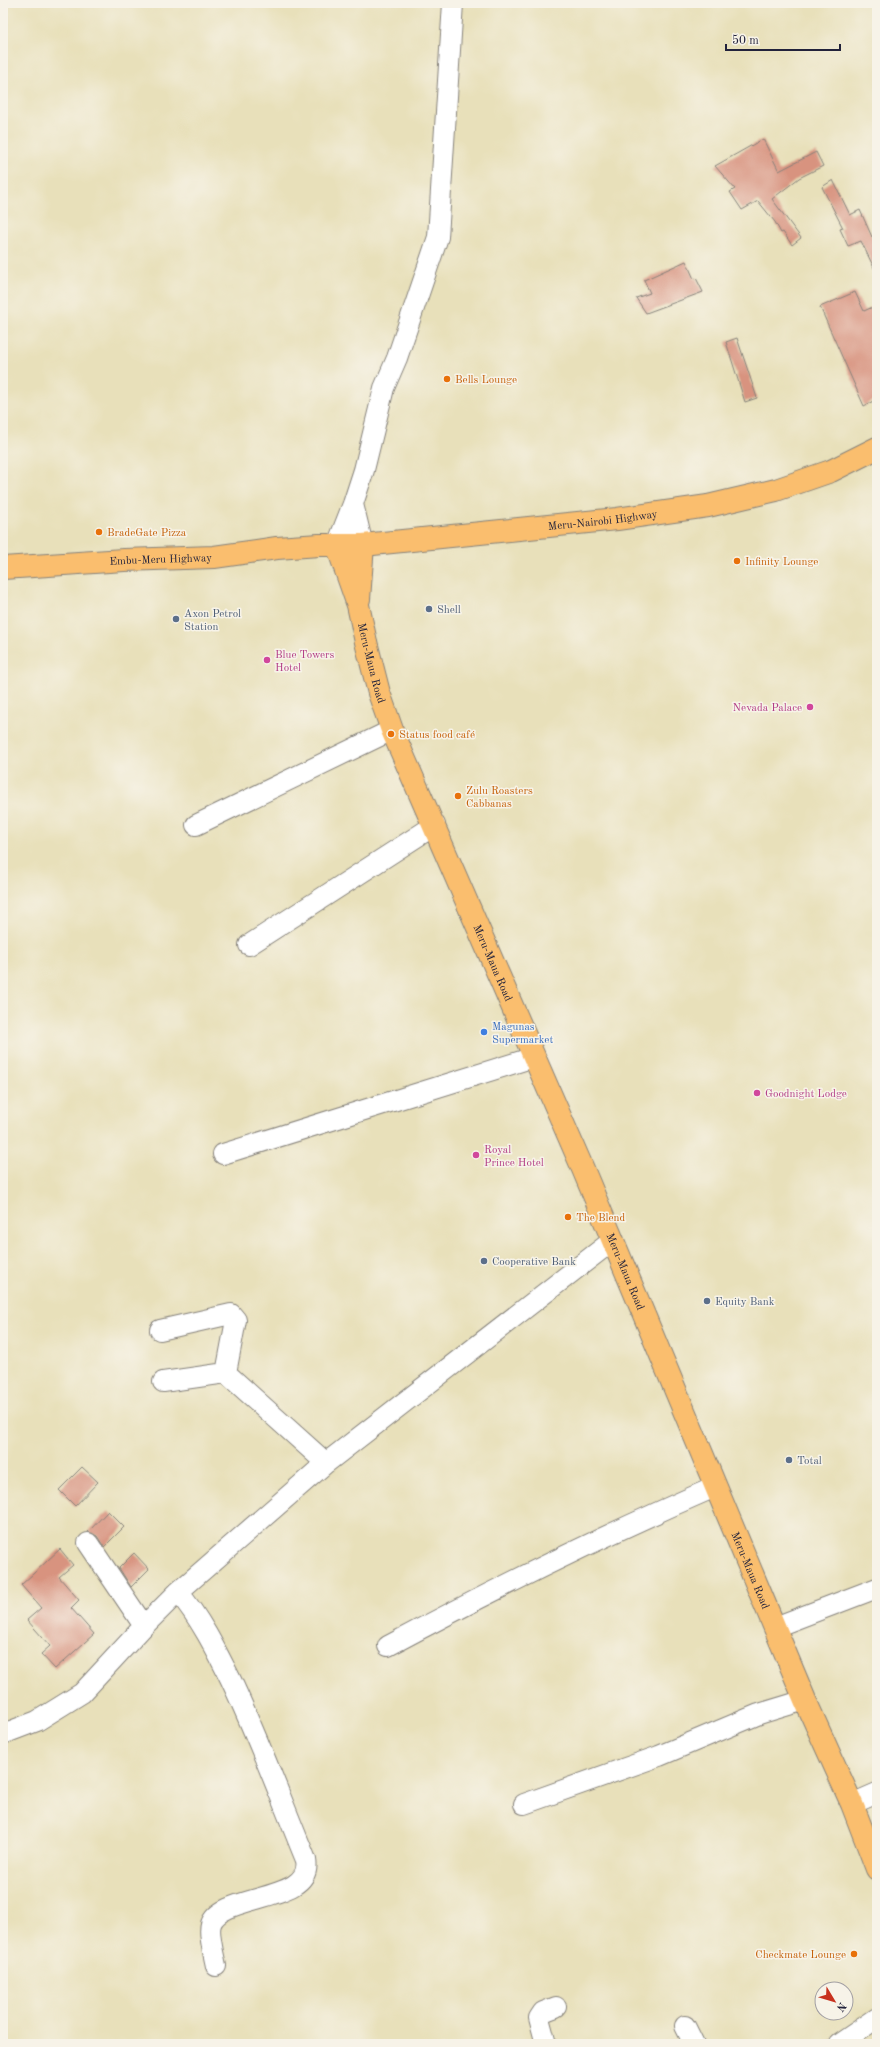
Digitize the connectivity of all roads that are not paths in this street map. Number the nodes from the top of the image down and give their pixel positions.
1 (453, 3) edge
2 (877, 448) edge
3 (353, 504) junction
4 (328, 545) junction
5 (363, 545) junction
6 (3, 568) edge
7 (358, 605) junction
8 (392, 730) junction
9 (196, 825) dead end
10 (435, 825) junction
11 (249, 945) dead end
12 (534, 1057) junction
13 (223, 1154) dead end
14 (612, 1241) junction
15 (160, 1330) dead end
16 (226, 1373) junction
17 (163, 1382) dead end
18 (326, 1463) junction
19 (715, 1486) junction
20 (88, 1543) dead end
21 (877, 1588) edge
22 (178, 1592) junction
23 (144, 1626) junction
24 (775, 1627) junction
25 (388, 1646) dead end
26 (805, 1700) junction
27 (3, 1734) edge
28 (877, 1792) edge
29 (524, 1804) dead end
30 (852, 1804) junction
31 (877, 1869) edge
32 (216, 1966) dead end
33 (556, 2007) dead end
34 (877, 2018) edge
35 (685, 2026) dead end
36 (546, 2044) edge
37 (694, 2044) edge
38 (839, 2044) edge

1 - 3 street
2 - 5 main road, Meru-Nairobi Highway
3 - 4 street
3 - 5 street
4 - 5 main road, Meru-Nairobi Highway
4 - 6 main road, Embu-Meru Highway
4 - 7 main road, Meru-Maua Road
5 - 7 main road, Meru-Maua Road
7 - 8 main road, Meru-Maua Road
8 - 9 street
8 - 10 main road, Meru-Maua Road
10 - 11 street
10 - 12 main road, Meru-Maua Road
12 - 13 street
12 - 14 main road, Meru-Maua Road
14 - 18 street
14 - 19 main road, Meru-Maua Road
15 - 16 street
16 - 17 street
16 - 18 street
18 - 22 street
19 - 24 main road, Meru-Maua Road
19 - 25 street
20 - 23 street
21 - 24 street
22 - 23 street
22 - 32 street
23 - 27 street
24 - 26 main road, Meru-Maua Road
26 - 29 street
26 - 30 main road, Meru-Maua Road
28 - 30 street
30 - 31 main road, Meru-Maua Road
33 - 36 street
34 - 38 street
35 - 37 street

